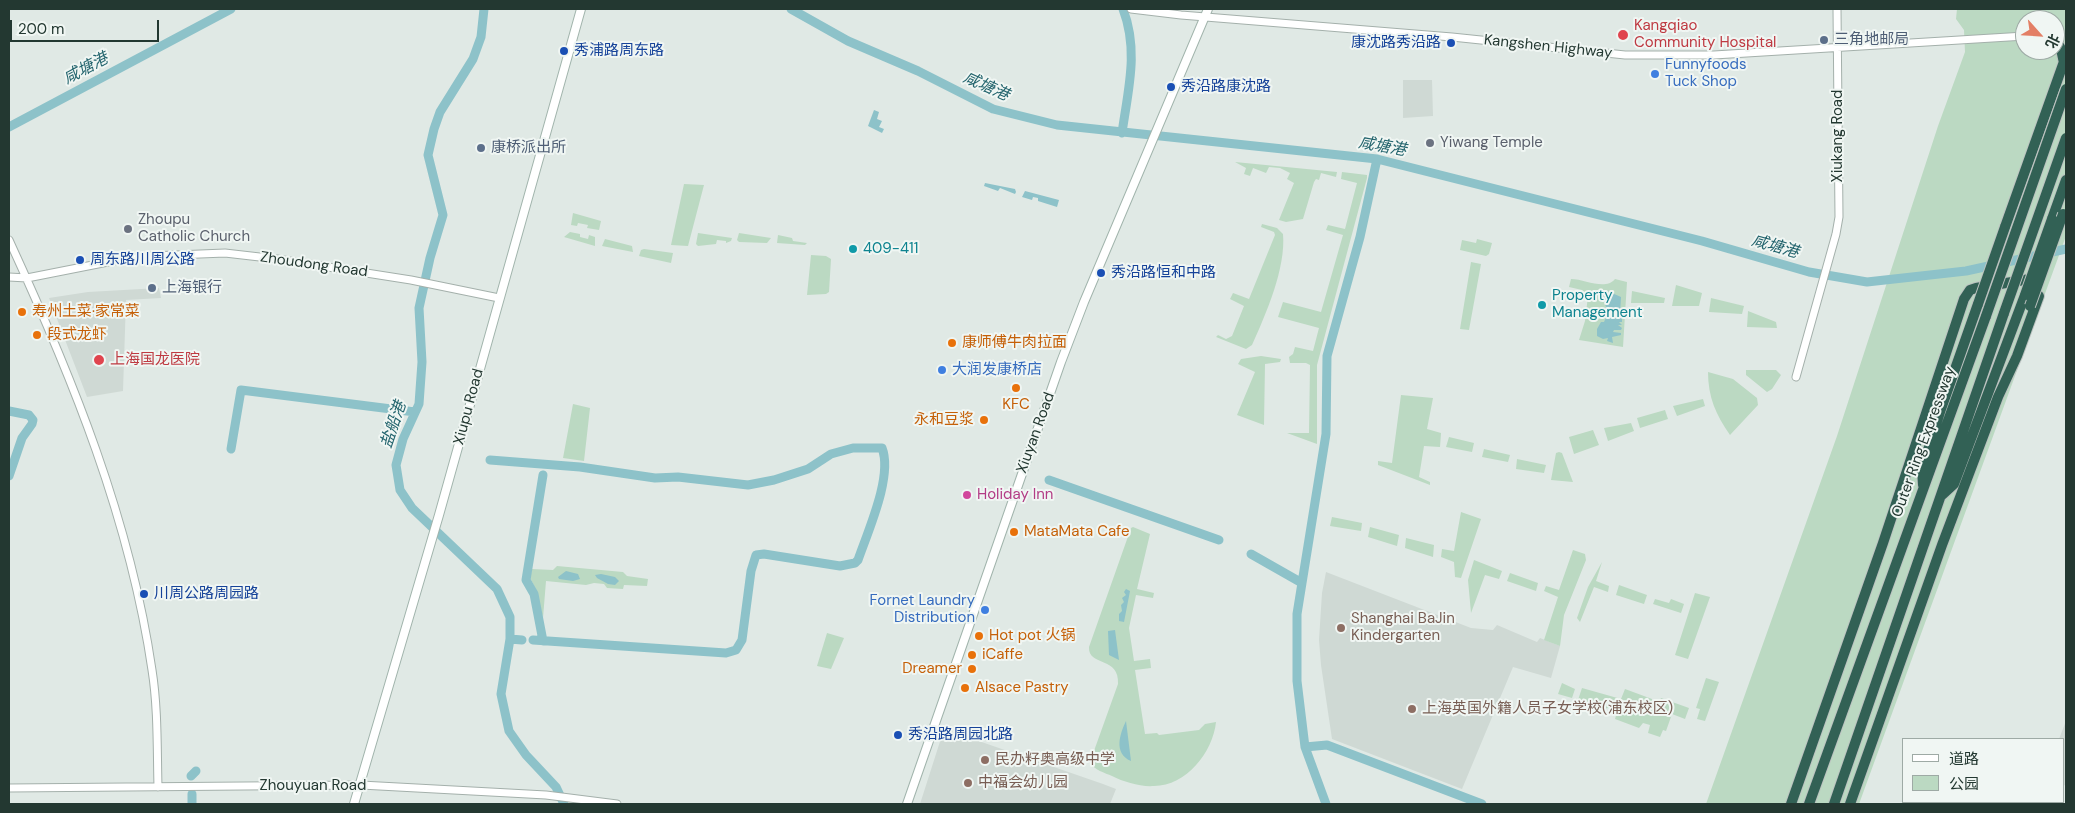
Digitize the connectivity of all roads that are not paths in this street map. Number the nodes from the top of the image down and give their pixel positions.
1 (580, 9) edge
2 (1131, 9) edge
3 (1208, 9) edge
4 (1837, 9) edge
5 (1204, 17) junction
6 (2015, 37) edge
7 (1838, 49) junction
8 (2065, 60) edge
9 (2066, 89) edge
10 (2066, 138) edge
11 (2066, 180) edge
12 (2065, 210) edge
13 (9, 240) edge
14 (9, 278) edge
15 (27, 278) junction
16 (499, 298) junction
17 (1968, 331) junction
18 (2012, 358) junction
19 (2008, 373) junction
20 (1796, 377) dead end
21 (1990, 392) junction
22 (1920, 431) junction
23 (1923, 488) junction
24 (1940, 497) junction
25 (361, 785) junction
26 (158, 787) junction
27 (9, 788) edge
28 (354, 804) edge
29 (616, 804) edge
30 (907, 804) edge
31 (1791, 804) edge
32 (1809, 804) edge
33 (1834, 804) edge
34 (1850, 804) edge

1 - 16 main road, Xiupu Road
2 - 5 street, Kangshen Highway
3 - 5 main road
4 - 7 street, Xiukang Road
5 - 7 street, Kangshen Highway
5 - 30 main road, Xiuyan Road
6 - 7 street, Kangshen Highway
7 - 20 street, Xiukang Road
8 - 17 highway, bridge
9 - 23 highway, Outer Ring Expressway, bridge
10 - 24 highway, bridge
11 - 21 highway, bridge
12 - 18 highway, bridge
13 - 15 street
14 - 15 street, Zhoudong Road
15 - 16 street, Zhoudong Road
15 - 26 street
16 - 25 main road, Xiupu Road
17 - 22 highway
17 - 23 highway
18 - 19 highway
18 - 21 highway
19 - 22 highway
19 - 34 highway
21 - 24 highway
22 - 31 highway
23 - 32 highway, Outer Ring Expressway
24 - 33 highway
25 - 26 street, Zhouyuan Road
25 - 28 main road, Xiupu Road
25 - 29 street, Zhouyuan Road
26 - 27 street, Zhouyuan Road

